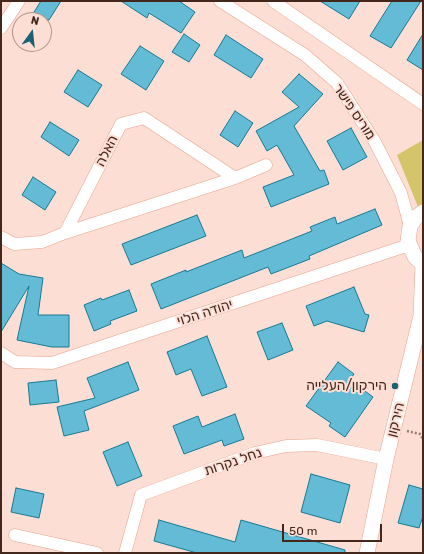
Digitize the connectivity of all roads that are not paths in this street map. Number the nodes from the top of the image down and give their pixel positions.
1 (19, 1) edge
2 (220, 1) edge
3 (273, 1) edge
4 (1, 28) edge
5 (423, 104) edge
6 (266, 165) dead end
7 (235, 178) junction
8 (423, 212) edge
9 (410, 226) junction
10 (65, 233) junction
11 (1, 237) edge
12 (409, 245) junction
13 (423, 264) edge
14 (1, 353) edge
15 (386, 459) junction
16 (15, 535) dead end
17 (97, 553) edge
18 (125, 553) edge
19 (367, 553) edge

1 - 4 street
2 - 9 street, מוריס פישר
3 - 5 street
6 - 7 street
7 - 10 street
7 - 10 street, האלה
8 - 9 street
9 - 12 street
10 - 11 street
12 - 13 street
12 - 14 street, יהודה הלוי
13 - 15 street, הירקון
15 - 18 street, נחל נקרות
15 - 19 street, הירקון
16 - 17 street

